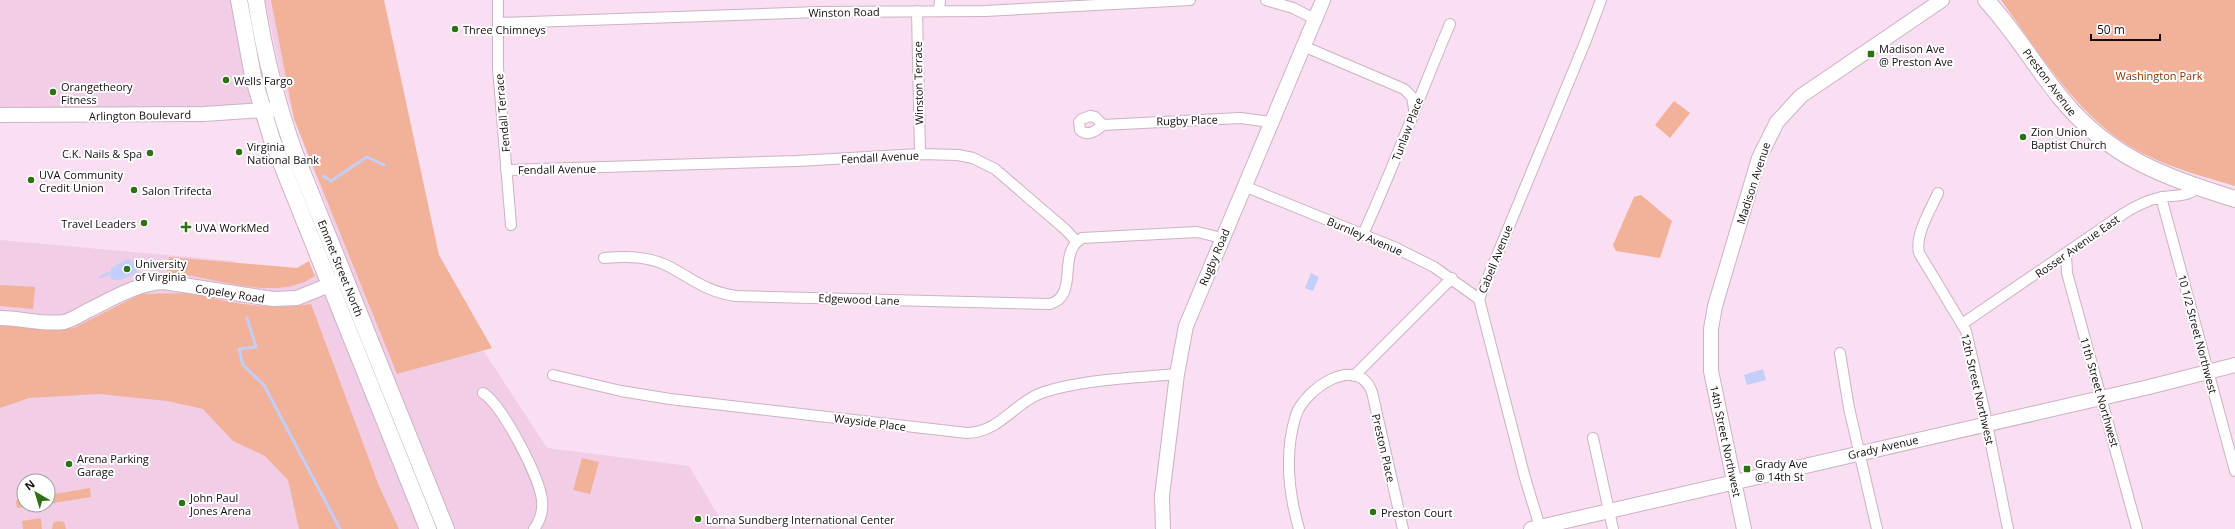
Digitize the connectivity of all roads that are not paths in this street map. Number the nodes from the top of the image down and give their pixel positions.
1 (239, 0) edge
2 (256, 0) edge
3 (498, 0) edge
4 (940, 0) edge
5 (1190, 0) edge
6 (1266, 0) edge
7 (1323, 0) edge
8 (1601, 0) edge
9 (1942, 0) edge
10 (1986, 0) edge
11 (1099, 3) edge
12 (917, 11) junction
13 (939, 11) junction
14 (1315, 19) junction
15 (498, 23) junction
16 (1450, 24) dead end
17 (1303, 46) junction
18 (280, 109) junction
19 (1414, 109) junction
20 (262, 110) junction
21 (0, 115) edge
22 (1271, 122) junction
23 (1102, 125) dead end
24 (920, 154) junction
25 (506, 170) junction
26 (1244, 186) junction
27 (2199, 186) junction
28 (1938, 193) dead end
29 (2161, 197) junction
30 (2235, 198) edge
31 (511, 225) dead end
32 (1363, 234) junction
33 (1222, 238) junction
34 (1076, 241) junction
35 (2066, 254) junction
36 (604, 258) dead end
37 (345, 278) junction
38 (1452, 278) junction
39 (330, 286) junction
40 (1480, 298) junction
41 (0, 318) edge
42 (1962, 324) junction
43 (1710, 353) joint
44 (1840, 353) dead end
45 (2235, 365) edge
46 (2208, 372) junction
47 (1177, 374) junction
48 (553, 375) dead end
49 (1354, 376) junction
50 (483, 394) dead end
51 (2102, 398) junction
52 (1987, 424) junction
53 (1593, 438) dead end
54 (1860, 453) junction
55 (2235, 471) edge
56 (1734, 481) junction
57 (1609, 511) junction
58 (1536, 528) edge
59 (428, 529) edge
60 (446, 529) edge
61 (534, 529) edge
62 (1163, 529) edge
63 (1299, 529) edge
64 (1403, 529) edge
65 (1613, 529) edge
66 (1744, 529) edge
67 (1877, 529) edge
68 (2008, 529) edge
69 (2137, 529) edge

1 - 20 main road, Emmet Street North
2 - 18 main road, Emmet Street North
3 - 15 street, Fendall Terrace
4 - 13 street
5 - 11 street, Winston Road
6 - 14 street
7 - 14 street, Rugby Road
8 - 40 street, Cabell Avenue
9 - 43 street, Madison Avenue
10 - 27 main road, Preston Avenue
11 - 13 street, Winston Road
12 - 13 street, Winston Road
12 - 15 street, Winston Road
12 - 24 street, Winston Terrace
14 - 17 street, Rugby Road
15 - 25 street, Fendall Terrace
16 - 19 street, Tunlaw Place
17 - 19 street
17 - 22 street, Rugby Road
18 - 20 street, Arlington Boulevard
18 - 37 main road, Emmet Street North
19 - 32 street, Tunlaw Place
20 - 21 street, Arlington Boulevard
20 - 39 main road, Emmet Street North
22 - 23 street, Rugby Place
22 - 26 street, Rugby Road
24 - 25 street, Fendall Avenue
24 - 34 street, Fendall Avenue
25 - 31 street, Fendall Terrace
26 - 32 street, Burnley Avenue
26 - 33 street, Rugby Road
27 - 29 street, Rosser Avenue East
27 - 30 main road, Preston Avenue
28 - 42 street, 12th Street Northwest
29 - 35 street, Rosser Avenue East
29 - 46 street, 10 1/2 Street Northwest
32 - 38 street, Burnley Avenue
33 - 34 street
33 - 47 street, Rugby Road
34 - 36 street, Edgewood Lane
35 - 42 street, Rosser Avenue East
35 - 51 street, 11th Street Northwest
37 - 39 street, Copeley Road
37 - 60 main road, Emmet Street North
38 - 40 street, Burnley Avenue
38 - 49 street
39 - 41 street, Copeley Road
39 - 59 main road, Emmet Street North
40 - 58 street, Cabell Avenue
42 - 52 street, 12th Street Northwest
43 - 56 street, 14th Street Northwest
44 - 54 street
45 - 46 street, Grady Avenue
46 - 51 street, Grady Avenue
46 - 55 street, 10 1/2 Street Northwest
47 - 48 street, Wayside Place
47 - 62 street, Rugby Road
49 - 63 street
49 - 64 street, Preston Place
50 - 61 street
51 - 52 street, Grady Avenue
51 - 69 street, 11th Street Northwest
52 - 54 street, Grady Avenue
52 - 68 street, 12th Street Northwest
53 - 57 street
54 - 56 street, Grady Avenue
54 - 67 street
56 - 57 street, Grady Avenue
56 - 66 street, 14th Street Northwest
57 - 58 street, Grady Avenue
57 - 65 street

